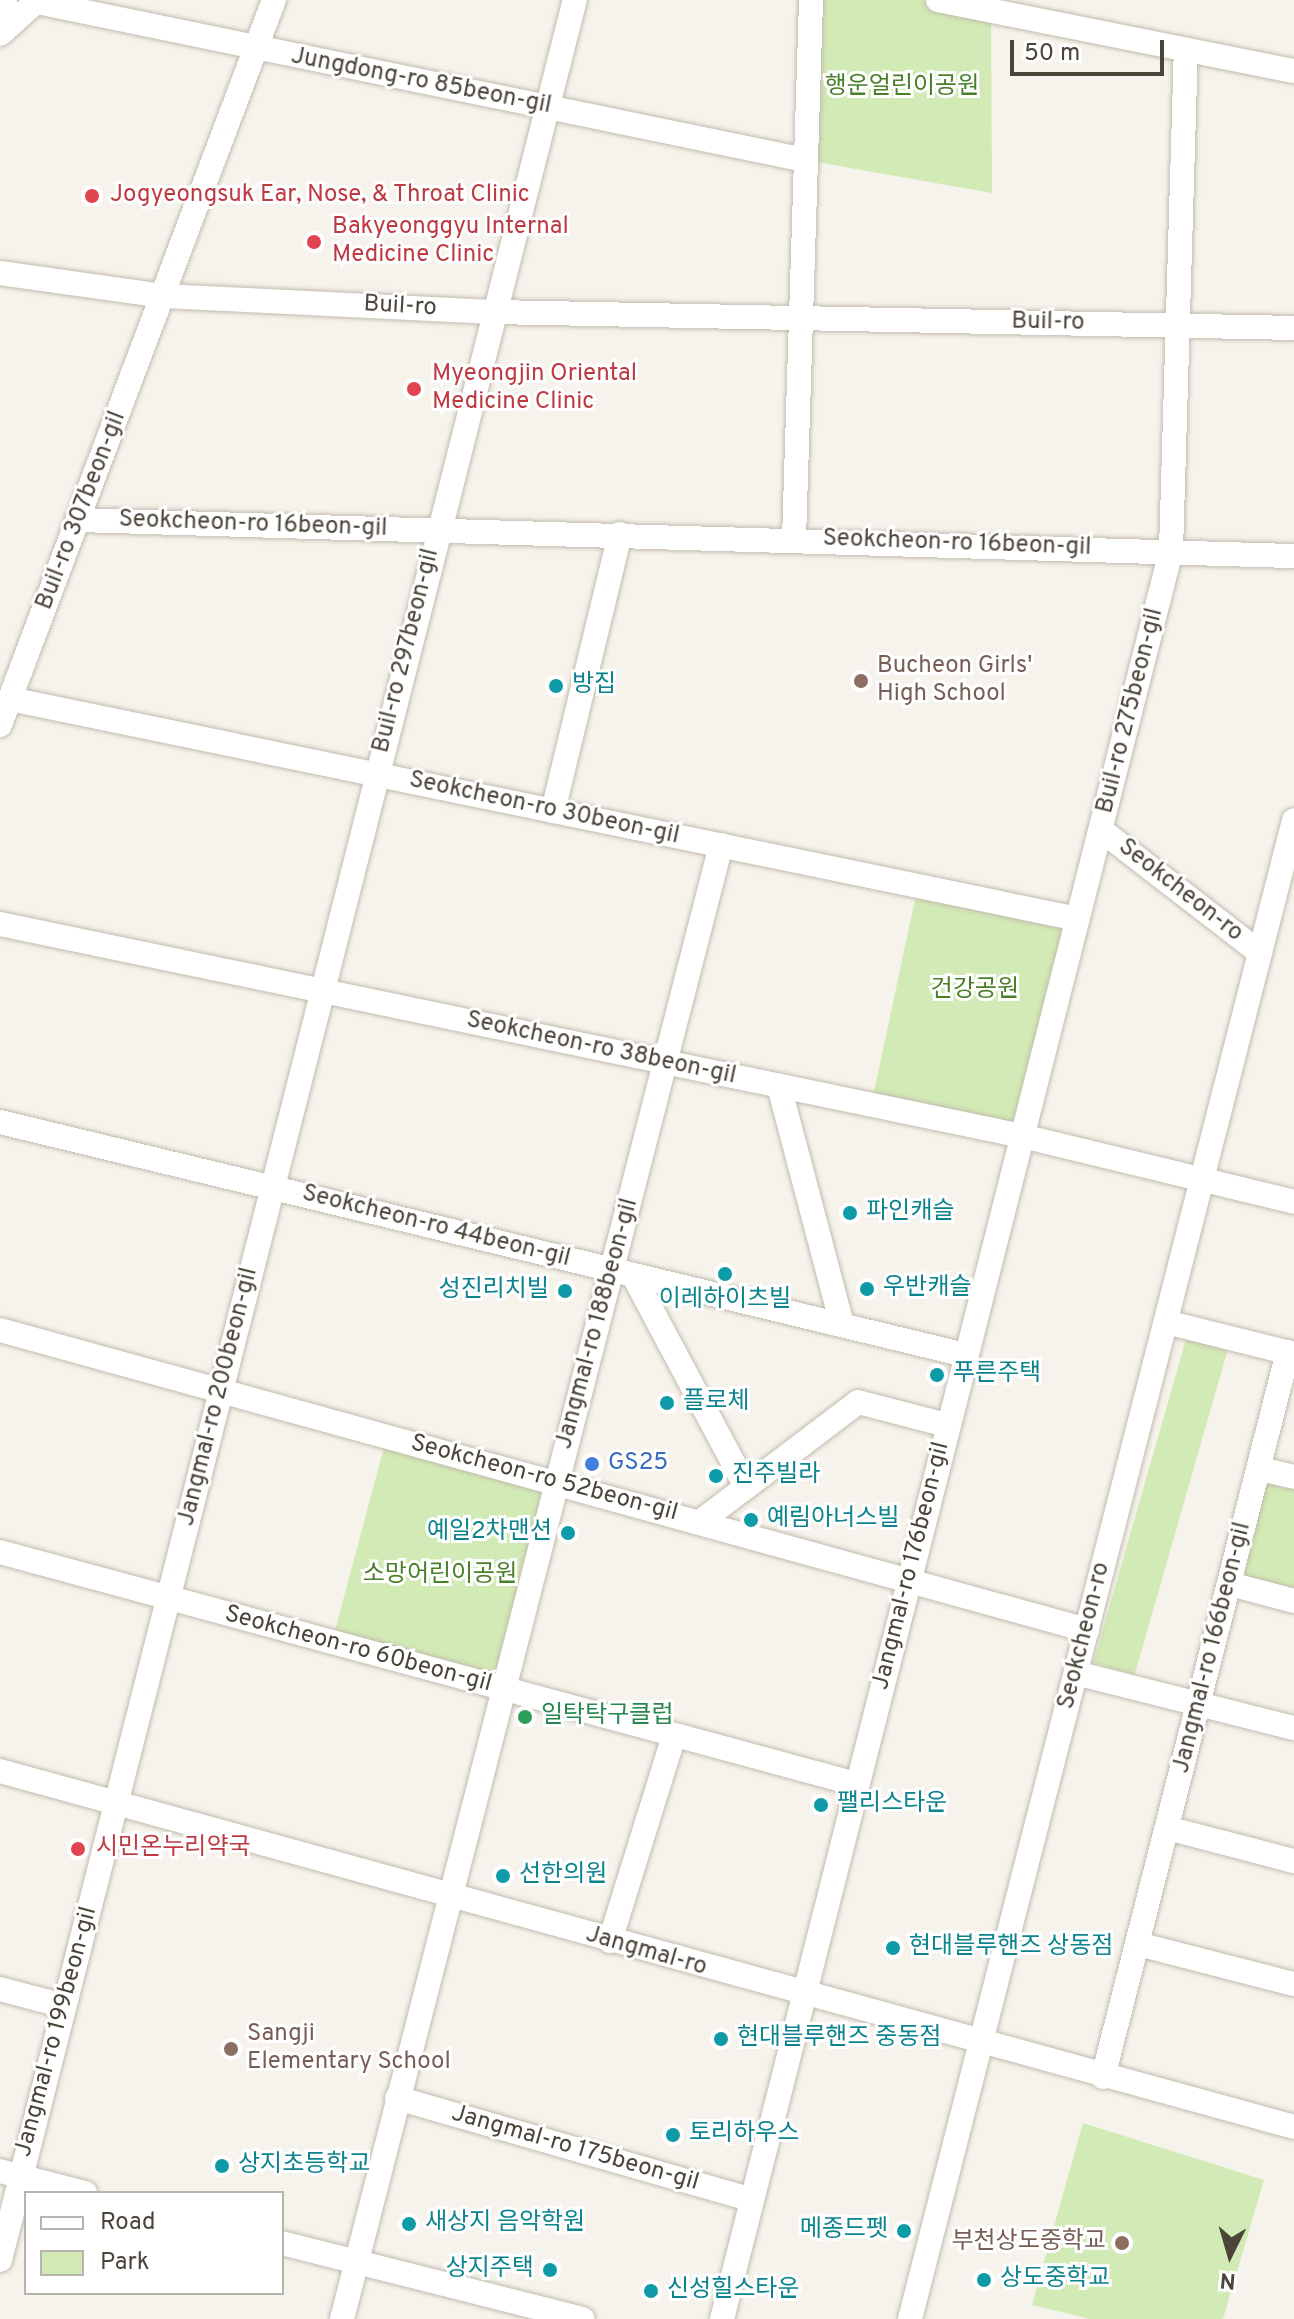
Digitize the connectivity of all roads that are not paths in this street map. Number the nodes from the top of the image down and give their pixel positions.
1 (5, 0) edge
2 (274, 0) edge
3 (575, 0) edge
4 (811, 0) edge
5 (938, 0) edge
6 (38, 1) edge
7 (0, 14) edge
8 (0, 34) edge
9 (256, 49) junction
10 (1186, 54) junction
11 (1294, 71) edge
12 (547, 108) junction
13 (805, 160) junction
14 (0, 273) edge
15 (164, 296) junction
16 (493, 312) junction
17 (802, 318) junction
18 (1178, 325) junction
19 (1294, 328) edge
20 (78, 520) junction
21 (438, 530) junction
22 (620, 534) junction
23 (794, 539) junction
24 (1171, 551) junction
25 (1294, 556) edge
26 (10, 699) junction
27 (0, 725) edge
28 (376, 774) junction
29 (553, 811) junction
30 (1294, 820) edge
31 (1101, 830) junction
32 (721, 845) junction
33 (1289, 860) edge
34 (1078, 919) junction
35 (0, 924) edge
36 (1260, 953) junction
37 (322, 991) junction
38 (667, 1062) junction
39 (779, 1086) junction
40 (0, 1122) edge
41 (1022, 1136) junction
42 (1202, 1178) junction
43 (272, 1188) junction
44 (1294, 1202) edge
45 (623, 1272) junction
46 (1166, 1322) junction
47 (842, 1325) junction
48 (0, 1330) edge
49 (1291, 1353) edge
50 (965, 1355) junction
51 (221, 1390) junction
52 (947, 1425) junction
53 (1260, 1469) junction
54 (1294, 1477) edge
55 (556, 1482) junction
56 (746, 1487) junction
57 (700, 1522) junction
58 (0, 1552) edge
59 (908, 1580) junction
60 (1230, 1584) junction
61 (169, 1598) junction
62 (1294, 1601) edge
63 (1087, 1630) junction
64 (1076, 1673) junction
65 (505, 1690) junction
66 (1199, 1704) junction
67 (1294, 1728) edge
68 (674, 1736) junction
69 (0, 1771) edge
70 (856, 1784) junction
71 (117, 1804) junction
72 (1167, 1828) junction
73 (1294, 1861) edge
74 (451, 1897) junction
75 (610, 1941) junction
76 (1138, 1944) junction
77 (1294, 1984) edge
78 (0, 1989) edge
79 (802, 1995) junction
80 (64, 2006) junction
81 (982, 2045) junction
82 (1103, 2077) junction
83 (397, 2098) junction
84 (1294, 2127) edge
85 (10, 2174) edge
86 (77, 2191) edge
87 (752, 2200) junction
88 (284, 2244) edge
89 (0, 2260) edge
90 (355, 2262) junction
91 (342, 2319) edge
92 (583, 2319) edge
93 (722, 2319) edge
94 (910, 2319) edge

1 - 7 street
2 - 9 street, Buil-ro 307beon-gil
3 - 12 street, Buil-ro 297beon-gil
4 - 13 street
5 - 10 street
6 - 8 street
6 - 9 street, Jungdong-ro 85beon-gil
9 - 12 street, Jungdong-ro 85beon-gil
9 - 15 street, Buil-ro 307beon-gil
10 - 11 street
10 - 18 street, Buil-ro 275beon-gil
12 - 13 street, Jungdong-ro 85beon-gil
12 - 16 street, Buil-ro 297beon-gil
13 - 17 street
14 - 15 street, Buil-ro
15 - 16 street, Buil-ro
15 - 20 street, Buil-ro 307beon-gil
16 - 17 street, Buil-ro
16 - 21 street, Buil-ro 297beon-gil
17 - 18 street, Buil-ro
17 - 23 street
18 - 19 street, Buil-ro
18 - 24 street, Buil-ro 275beon-gil
20 - 21 street, Seokcheon-ro 16beon-gil
20 - 26 street, Buil-ro 307beon-gil
21 - 22 street, Seokcheon-ro 16beon-gil
21 - 28 street, Buil-ro 297beon-gil
22 - 23 street, Seokcheon-ro 16beon-gil
22 - 29 street
23 - 24 street, Seokcheon-ro 16beon-gil
24 - 25 street, Seokcheon-ro 16beon-gil
24 - 31 street, Buil-ro 275beon-gil
26 - 27 street, Buil-ro 307beon-gil
26 - 28 street, Seokcheon-ro 30beon-gil
28 - 29 street, Seokcheon-ro 30beon-gil
28 - 37 street, Buil-ro 297beon-gil
29 - 32 street, Seokcheon-ro 30beon-gil
30 - 33 street, Seokcheon-ro
31 - 34 street, Buil-ro 275beon-gil
31 - 36 street, Seokcheon-ro
32 - 34 street, Seokcheon-ro 30beon-gil
32 - 38 street, Jangmal-ro 188beon-gil
33 - 36 street, Seokcheon-ro
34 - 41 street, Buil-ro 275beon-gil
35 - 37 street, Seokcheon-ro 38beon-gil
36 - 42 street, Seokcheon-ro
37 - 38 street, Seokcheon-ro 38beon-gil
37 - 43 street, Jangmal-ro 200beon-gil
38 - 39 street, Seokcheon-ro 38beon-gil
38 - 45 street, Jangmal-ro 188beon-gil
39 - 41 street, Seokcheon-ro 38beon-gil
39 - 47 street
40 - 43 street, Seokcheon-ro 44beon-gil
41 - 42 street, Seokcheon-ro 38beon-gil
41 - 50 street, Jangmal-ro 176beon-gil
42 - 44 street, Seokcheon-ro 38beon-gil
42 - 46 street, Seokcheon-ro
43 - 45 street, Seokcheon-ro 44beon-gil
43 - 51 street, Jangmal-ro 200beon-gil
45 - 47 street, Seokcheon-ro 44beon-gil
45 - 55 street, Jangmal-ro 188beon-gil
45 - 56 street
46 - 49 street
46 - 63 street, Seokcheon-ro
47 - 50 street, Seokcheon-ro 44beon-gil
48 - 51 street, Seokcheon-ro 52beon-gil
49 - 53 street, Jangmal-ro 166beon-gil
50 - 52 street, Jangmal-ro 176beon-gil
51 - 55 street, Seokcheon-ro 52beon-gil
51 - 61 street, Jangmal-ro 200beon-gil
52 - 56 street
52 - 59 street, Jangmal-ro 176beon-gil
53 - 54 street
53 - 60 street, Jangmal-ro 166beon-gil
55 - 57 street, Seokcheon-ro 52beon-gil
55 - 65 street, Jangmal-ro 188beon-gil
56 - 57 street
57 - 59 street, Seokcheon-ro 52beon-gil
58 - 61 street, Seokcheon-ro 60beon-gil
59 - 63 street, Seokcheon-ro 52beon-gil
59 - 70 street, Jangmal-ro 176beon-gil
60 - 62 street
60 - 66 street, Jangmal-ro 166beon-gil
61 - 65 street, Seokcheon-ro 60beon-gil
61 - 71 street, Jangmal-ro 200beon-gil
63 - 64 street, Seokcheon-ro
64 - 66 street
64 - 81 street, Seokcheon-ro
65 - 68 street, Seokcheon-ro 60beon-gil
65 - 74 street, Jangmal-ro 188beon-gil
66 - 67 street
66 - 72 street, Jangmal-ro 166beon-gil
68 - 70 street, Seokcheon-ro 60beon-gil
68 - 75 street
69 - 71 street, Jangmal-ro
70 - 79 street, Jangmal-ro 176beon-gil
71 - 74 street, Jangmal-ro
71 - 80 street, Jangmal-ro 199beon-gil
72 - 73 street
72 - 76 street, Jangmal-ro 166beon-gil
74 - 75 street, Jangmal-ro
74 - 83 street, Jangmal-ro 188beon-gil
75 - 79 street, Jangmal-ro
76 - 77 street
76 - 82 street, Jangmal-ro 166beon-gil
78 - 80 street
79 - 81 street, Jangmal-ro
79 - 87 street
80 - 85 street, Jangmal-ro 199beon-gil
81 - 82 street, Jangmal-ro
81 - 94 street, Seokcheon-ro
82 - 84 street, Jangmal-ro
83 - 87 street, Jangmal-ro 175beon-gil
83 - 90 street, Jangmal-ro 188beon-gil
85 - 86 street
85 - 89 street, Jangmal-ro 199beon-gil
87 - 93 street
88 - 90 street
90 - 91 street, Jangmal-ro 188beon-gil
90 - 92 street

